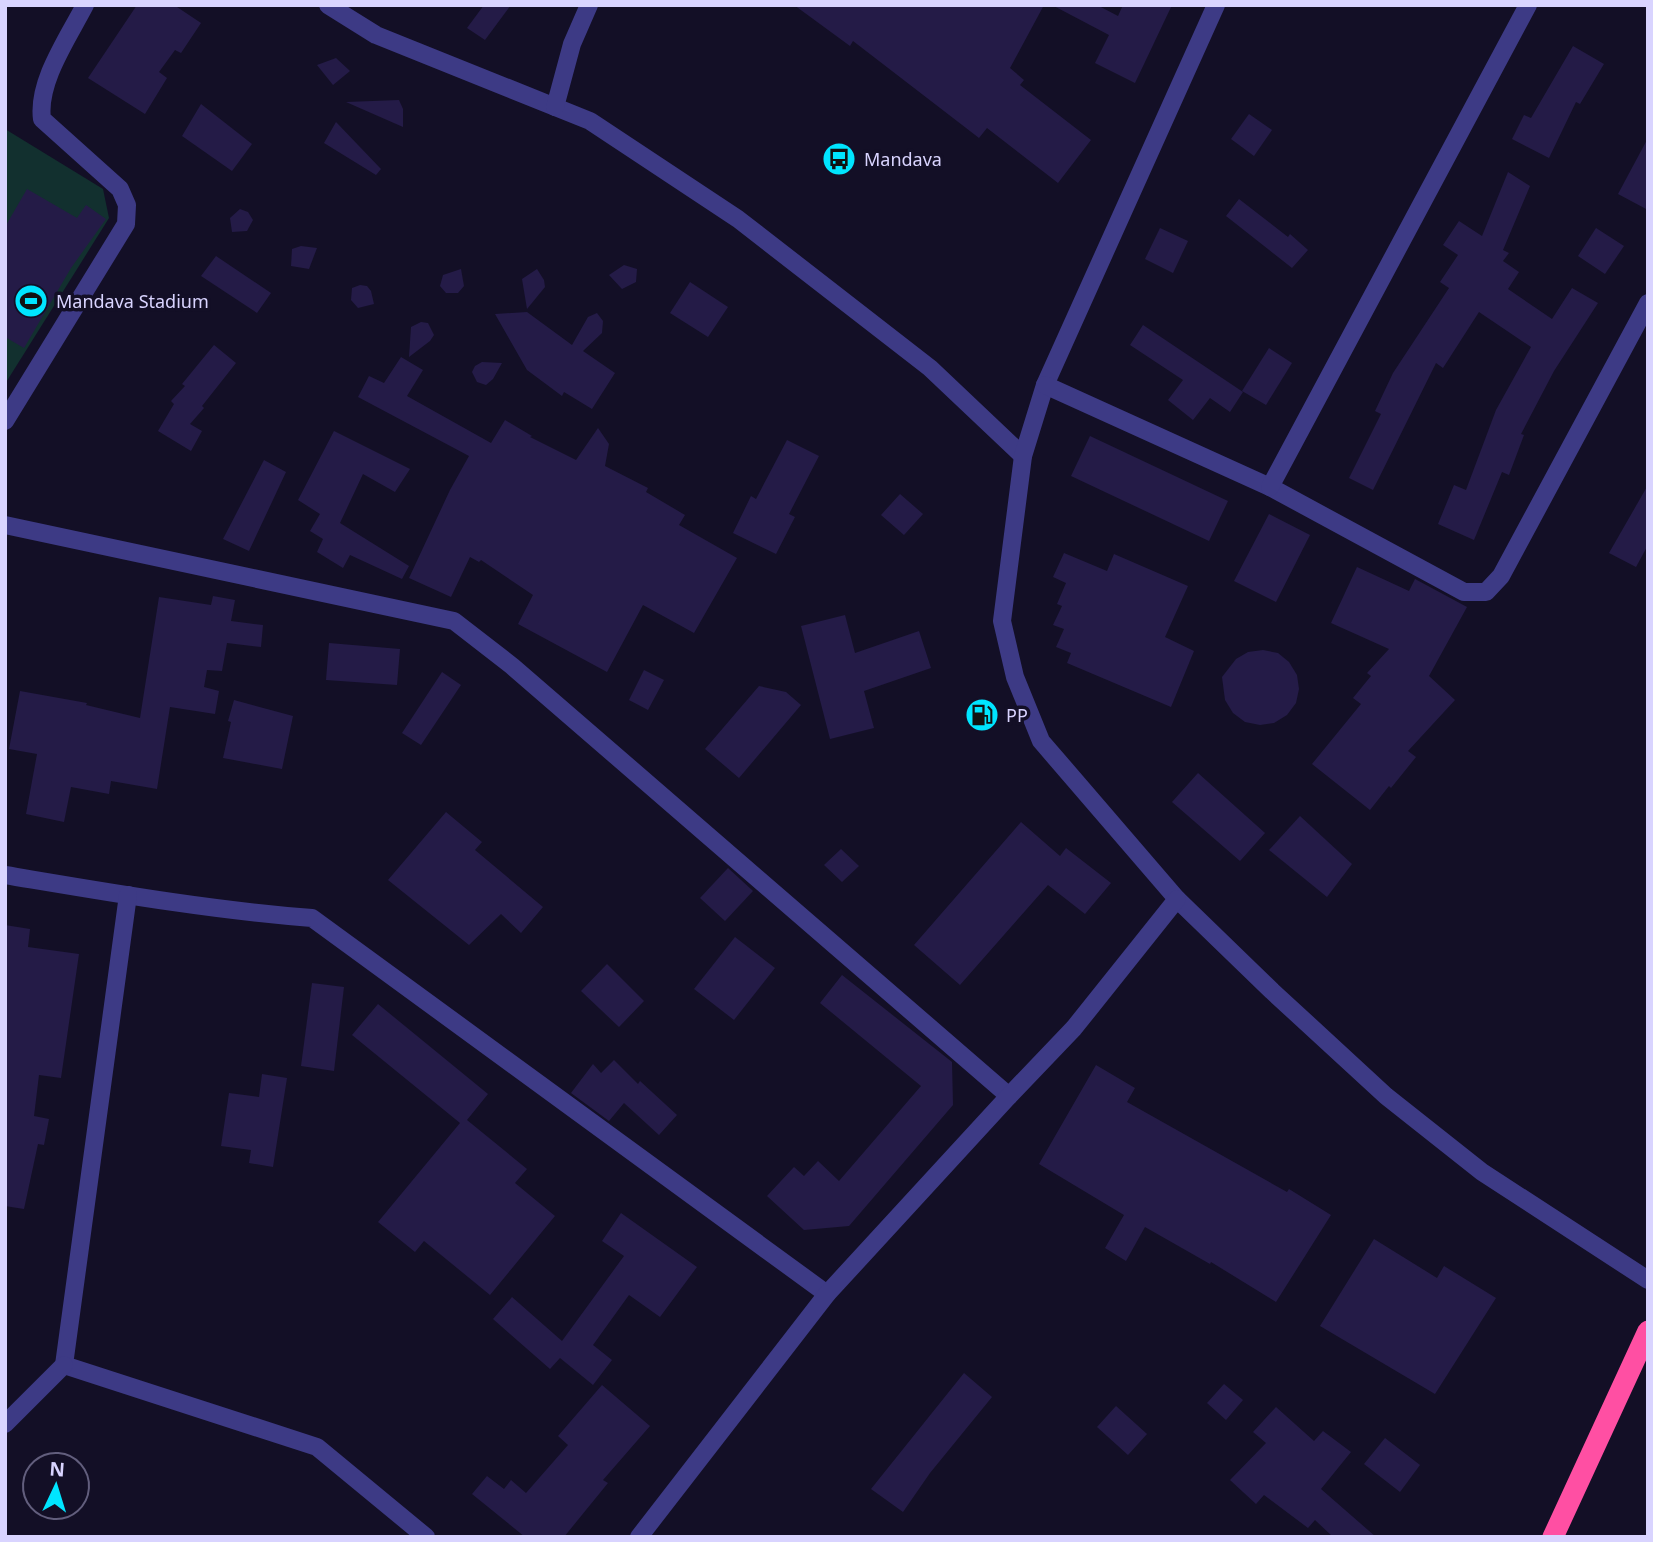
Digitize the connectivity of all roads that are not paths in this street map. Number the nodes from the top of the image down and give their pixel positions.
1 (85, 5) edge
2 (328, 5) edge
3 (589, 5) edge
4 (1216, 5) edge
5 (1528, 5) edge
6 (555, 107) junction
7 (1648, 303) edge
8 (1045, 385) junction
9 (5, 421) edge
10 (1023, 456) junction
11 (1270, 487) junction
12 (5, 525) edge
13 (5, 875) edge
14 (128, 895) junction
15 (1177, 899) junction
16 (1009, 1096) junction
17 (1648, 1280) edge
18 (827, 1294) junction
19 (1648, 1331) edge
20 (64, 1365) junction
21 (5, 1424) edge
22 (426, 1537) edge
23 (639, 1537) edge
24 (1553, 1537) edge

1 - 9 street
2 - 6 street
3 - 6 street
4 - 8 street
5 - 11 street
6 - 10 street
7 - 11 street
8 - 10 street
8 - 11 street
10 - 15 street
12 - 16 street
13 - 14 street
14 - 18 street
14 - 20 street
15 - 16 street
15 - 17 street
16 - 18 street
18 - 23 street
19 - 24 highway
20 - 21 street
20 - 22 street

